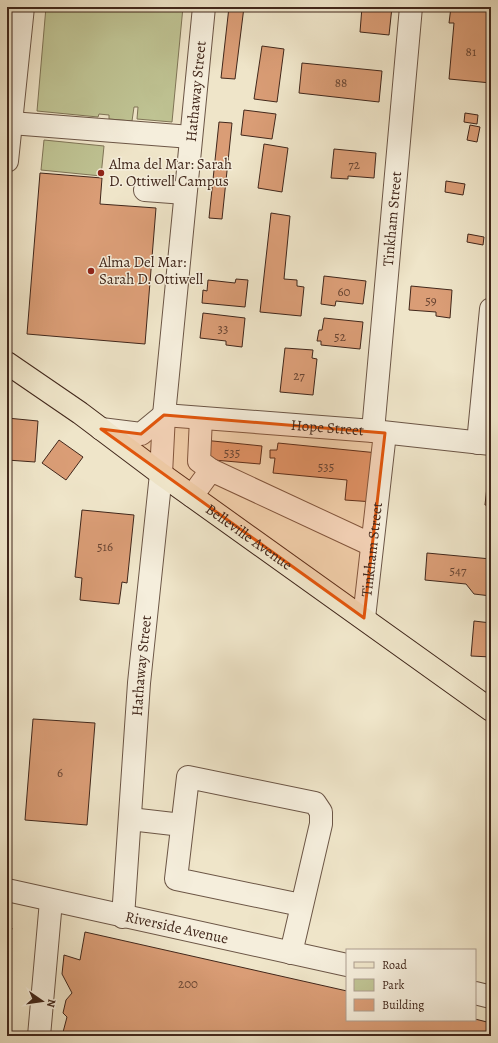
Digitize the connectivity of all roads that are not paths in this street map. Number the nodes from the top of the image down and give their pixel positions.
1 (23, 7) edge
2 (204, 7) edge
3 (411, 7) edge
4 (11, 123) junction
5 (191, 137) junction
6 (7, 162) edge
7 (145, 190) dead end
8 (185, 193) junction
9 (491, 309) edge
10 (7, 363) edge
11 (164, 415) junction
12 (201, 418) junction
13 (100, 428) junction
14 (379, 432) junction
15 (484, 443) edge
16 (210, 470) junction
17 (161, 474) junction
18 (192, 496) junction
19 (372, 545) junction
20 (364, 618) junction
21 (491, 710) edge
22 (130, 819) junction
23 (182, 825) junction
24 (7, 890) edge
25 (51, 901) junction
26 (302, 905) junction
27 (122, 917) junction
28 (290, 953) junction
29 (346, 965) edge
30 (476, 993) edge
31 (491, 997) edge
32 (39, 1036) edge

1 - 4 street
2 - 5 street, Hathaway Street
3 - 14 street, Tinkham Street
4 - 5 street
4 - 6 street
5 - 8 street, Hathaway Street
7 - 8 street
8 - 11 street, Hathaway Street
9 - 15 street
10 - 13 main road, Belleville Avenue
11 - 12 street, Hope Street
11 - 13 street
11 - 17 street, Hathaway Street
12 - 14 street, Hope Street
12 - 16 street
13 - 17 main road, Belleville Avenue
14 - 15 street, Hope Street
14 - 19 street, Tinkham Street
16 - 18 street
16 - 19 street
17 - 18 main road, Belleville Avenue
17 - 22 street, Hathaway Street
18 - 20 main road, Belleville Avenue
19 - 20 street, Tinkham Street
20 - 21 main road, Belleville Avenue
22 - 23 street
22 - 27 street, Hathaway Street
23 - 26 street
23 - 26 street
24 - 25 street, Riverside Avenue
25 - 27 street, Riverside Avenue
25 - 32 street
26 - 28 street
27 - 28 street, Riverside Avenue
28 - 29 street, Riverside Avenue
30 - 31 street

